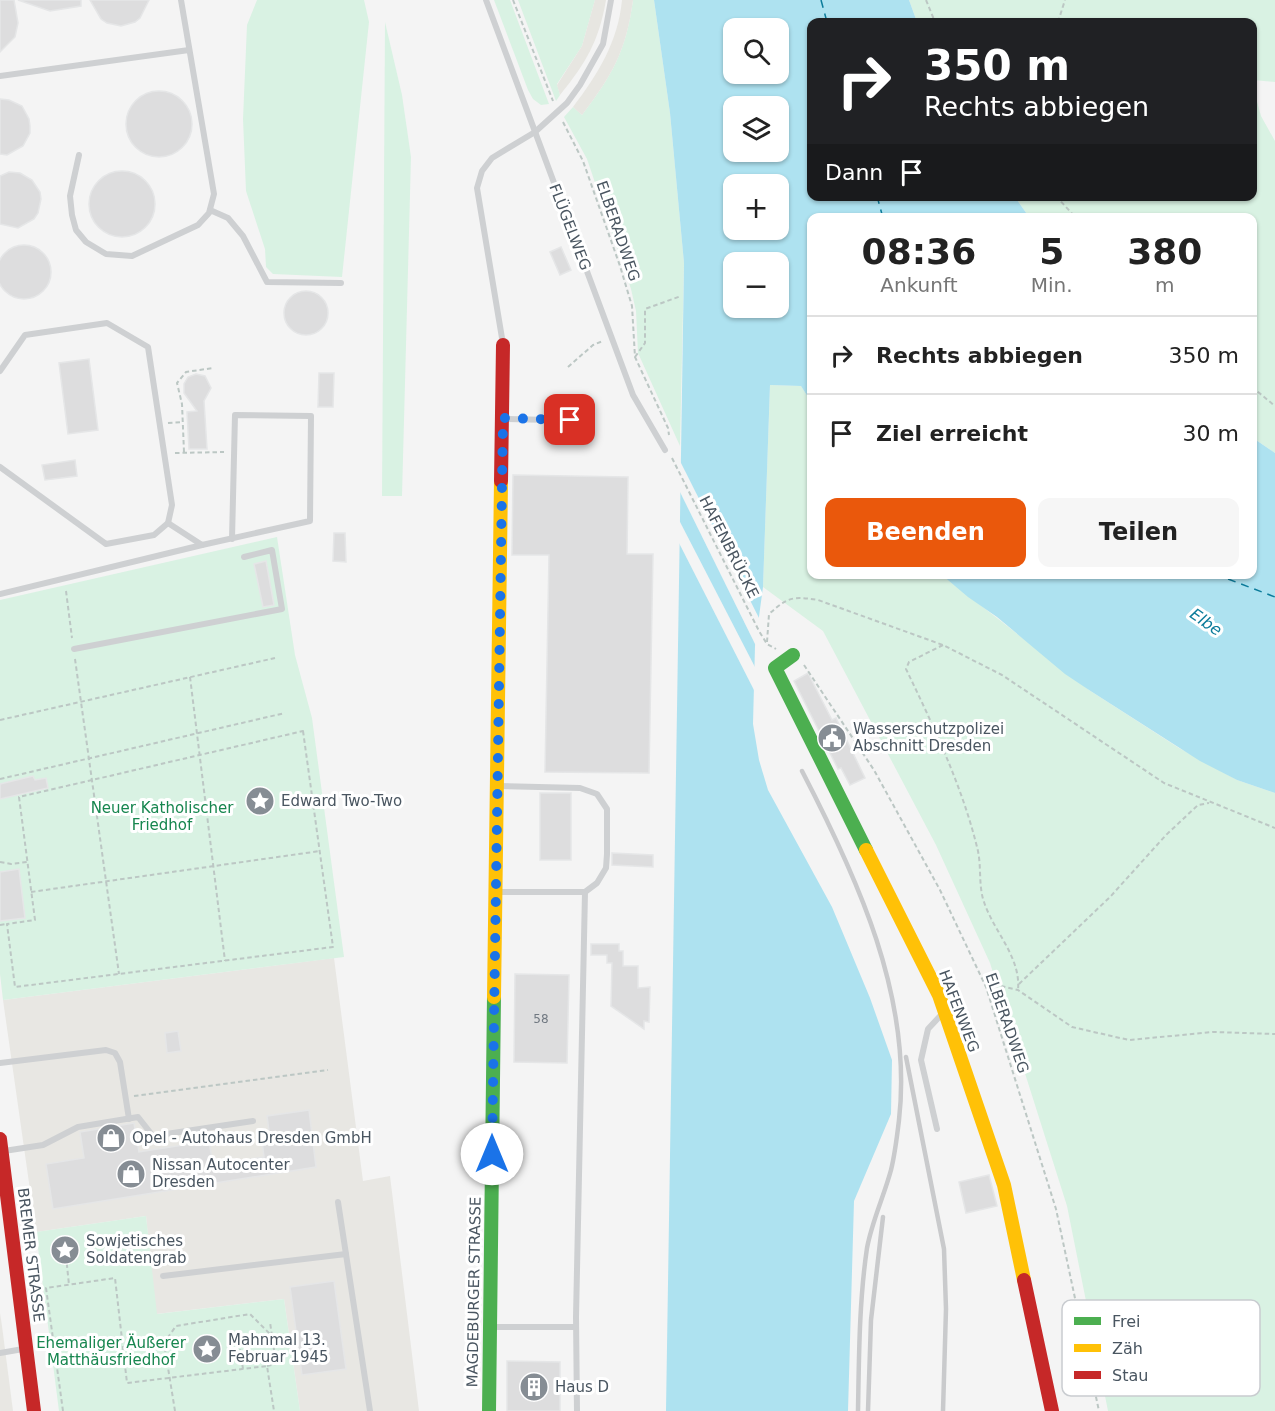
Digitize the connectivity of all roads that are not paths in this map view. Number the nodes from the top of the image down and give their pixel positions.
1 (181, 0) edge
2 (486, 0) edge
3 (611, 0) edge
4 (189, 50) junction
5 (0, 76) edge
6 (535, 132) junction
7 (79, 155) dead end
8 (210, 210) junction
9 (341, 283) dead end
10 (503, 345) joint
11 (0, 370) edge
12 (503, 418) junction
13 (592, 421) dead end
14 (664, 450) dead end
15 (0, 467) edge
16 (168, 523) junction
17 (232, 538) junction
18 (202, 545) junction
19 (243, 557) dead end
20 (0, 594) edge
21 (74, 650) road end
22 (793, 655) road end
23 (497, 786) junction
24 (495, 892) junction
25 (585, 892) junction
26 (944, 1011) junction
27 (0, 1063) edge
28 (129, 1119) junction
29 (254, 1121) dead end
30 (937, 1130) dead end
31 (1, 1147) edge
32 (338, 1202) dead end
33 (346, 1254) junction
34 (163, 1276) dead end
35 (490, 1327) junction
36 (576, 1328) junction
37 (27, 1349) junction
38 (0, 1353) edge
39 (34, 1411) edge
40 (370, 1411) edge
41 (489, 1411) edge
42 (577, 1411) edge
43 (1052, 1411) edge

1 - 4 lane
2 - 6 lane, FLÜGELWEG
3 - 6 lane
4 - 5 lane
4 - 8 lane
6 - 10 lane
6 - 14 lane, FLÜGELWEG
7 - 8 lane
8 - 9 lane
10 - 12 street, MAGDEBURGER STRASSE
11 - 16 lane
12 - 13 lane
12 - 23 street, MAGDEBURGER STRASSE
15 - 16 lane
16 - 18 lane
17 - 17 lane
17 - 18 lane
18 - 20 lane
19 - 21 lane
22 - 26 street, HAFENWEG
23 - 24 street, MAGDEBURGER STRASSE
23 - 25 lane
24 - 25 lane
24 - 35 street, MAGDEBURGER STRASSE
25 - 36 lane
26 - 30 lane
26 - 43 street, HAFENWEG
27 - 28 lane
28 - 29 lane
28 - 31 lane
31 - 37 street, BREMER STRASSE
32 - 33 lane
33 - 34 lane
33 - 40 lane
35 - 36 lane
35 - 41 street, MAGDEBURGER STRASSE
36 - 42 lane
37 - 38 lane
37 - 39 street, BREMER STRASSE

